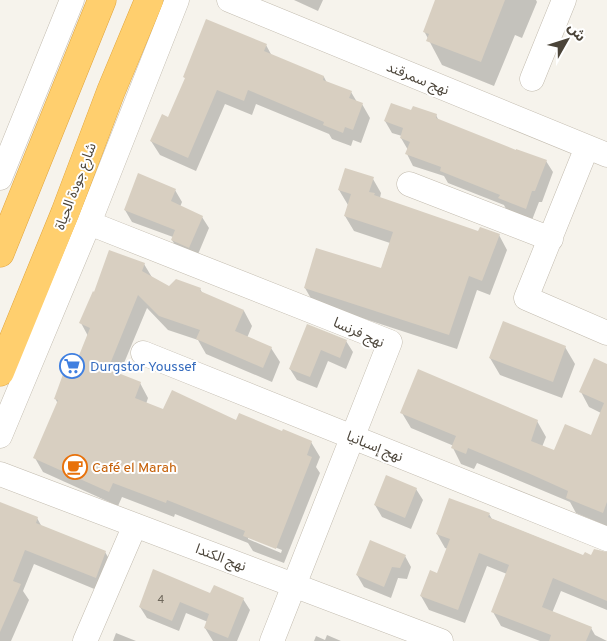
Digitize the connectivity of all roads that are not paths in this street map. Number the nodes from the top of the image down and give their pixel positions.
1 (72, 0) edge
2 (102, 0) edge
3 (149, 0) edge
4 (176, 0) edge
5 (229, 0) edge
6 (564, 0) edge
7 (532, 79) dead end
8 (597, 151) edge
9 (0, 178) edge
10 (409, 184) dead end
11 (89, 223) junction
12 (551, 239) junction
13 (0, 253) edge
14 (607, 333) edge
15 (143, 353) dead end
16 (0, 372) edge
17 (0, 436) edge
18 (352, 437) junction
19 (0, 474) edge
20 (135, 525) junction
21 (607, 539) edge
22 (294, 585) junction
23 (85, 641) edge
24 (272, 641) edge
25 (442, 641) edge

1 - 9 street
2 - 13 highway
3 - 16 highway, شارع جودة الحياة
4 - 11 street
5 - 8 street, نهج سمرقند
6 - 7 street
8 - 12 street
10 - 12 street
11 - 17 street
11 - 18 street, نهج فرنسا
12 - 14 street
15 - 18 street, نهج إسبانيا
18 - 21 street, نهج إسبانيا
18 - 22 street, نهج فرنسا
19 - 20 street, نهج الكندا
20 - 22 street, نهج الكندا
20 - 23 street
22 - 24 street, نهج فرنسا
22 - 25 street, نهج الكندا

